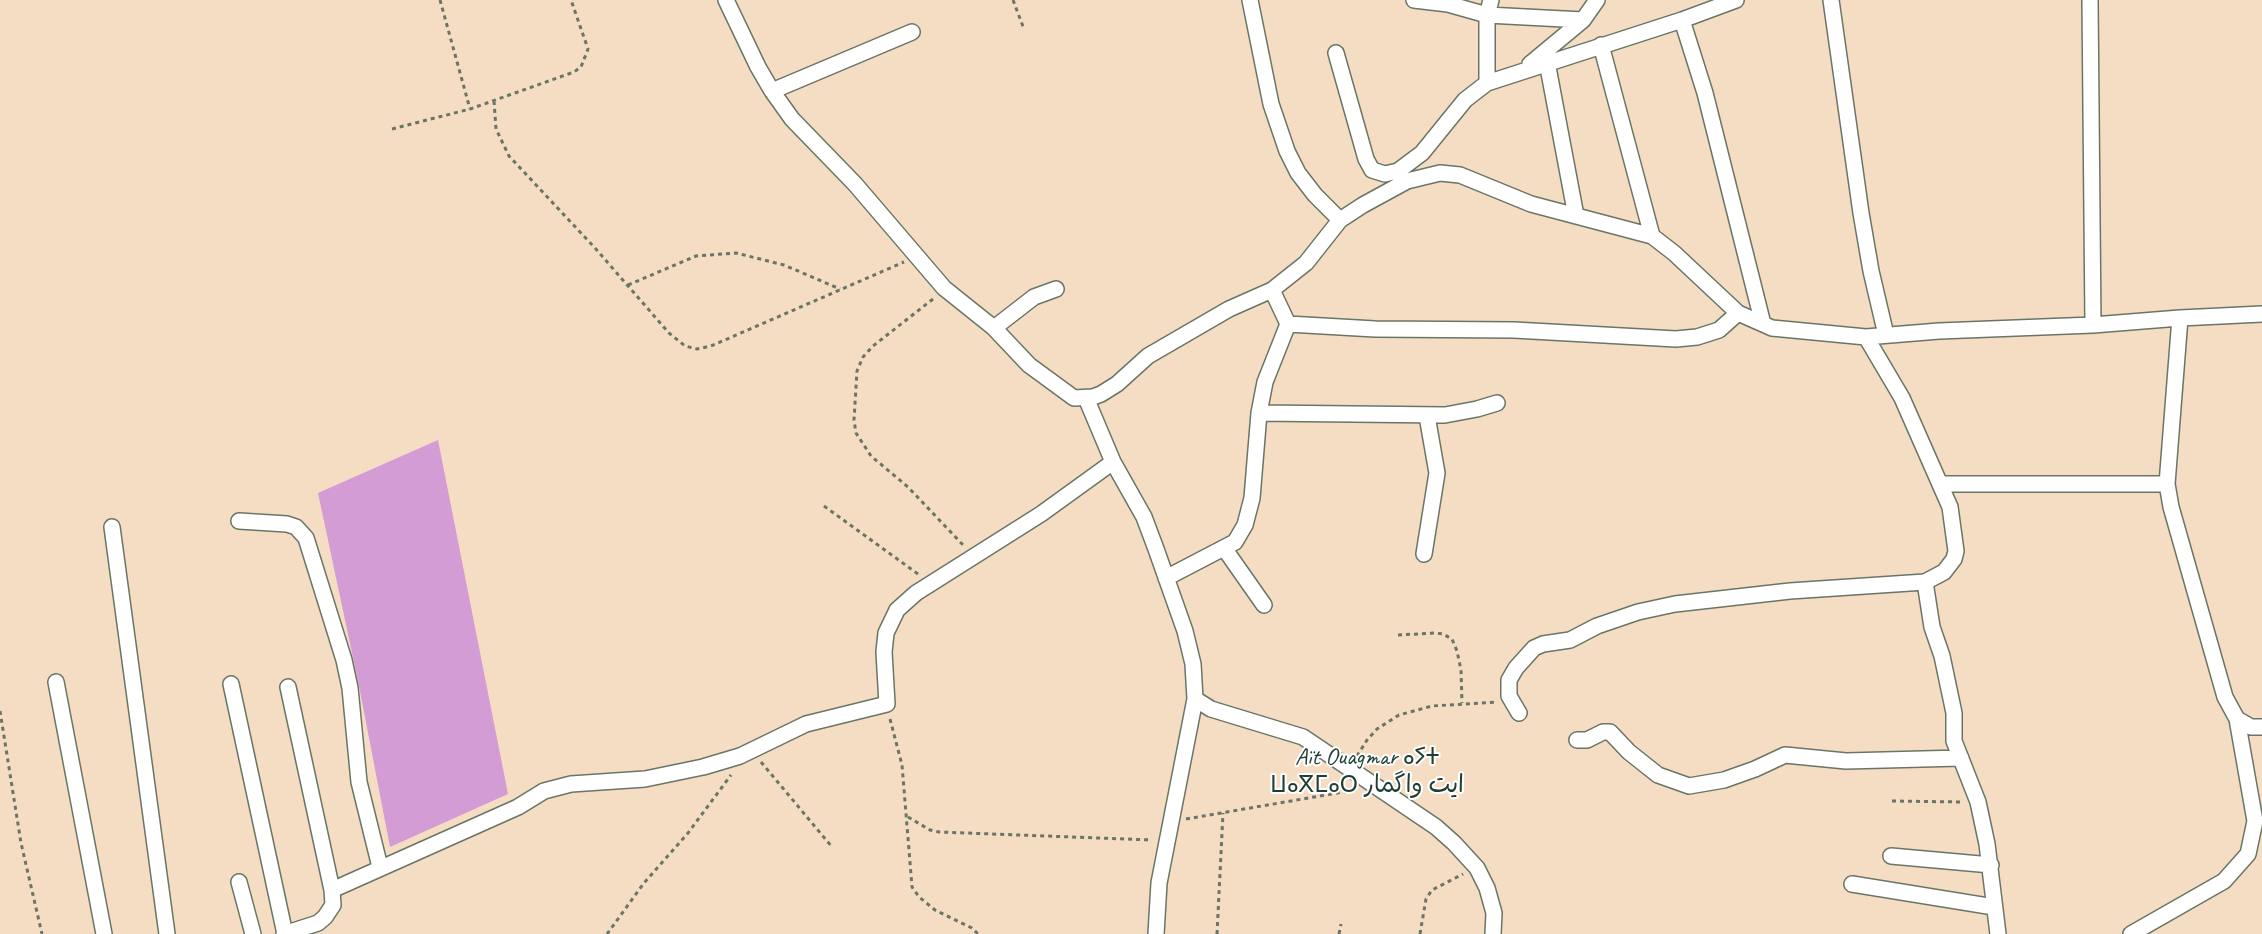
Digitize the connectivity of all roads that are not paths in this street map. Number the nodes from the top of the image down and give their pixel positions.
1 (726, 0) edge
2 (1250, 0) edge
3 (1414, 0) edge
4 (1597, 0) edge
5 (1736, 0) edge
6 (1831, 0) edge
7 (2090, 0) edge
8 (1489, 7) edge
9 (1583, 20) junction
10 (1682, 20) junction
11 (912, 32) dead end
12 (1601, 45) junction
13 (1336, 53) dead end
14 (1547, 62) junction
15 (1519, 73) junction
16 (1487, 83) junction
17 (772, 91) junction
18 (1576, 216) junction
19 (1340, 220) junction
20 (1652, 236) junction
21 (1056, 289) dead end
22 (1272, 290) junction
23 (1738, 313) junction
24 (2262, 314) edge
25 (2180, 318) junction
26 (1288, 324) junction
27 (1763, 324) junction
28 (2093, 326) junction
29 (994, 328) junction
30 (1886, 335) junction
31 (1866, 337) junction
32 (1086, 398) junction
33 (1497, 403) dead end
34 (1259, 413) junction
35 (1427, 416) junction
36 (1113, 462) junction
37 (1941, 484) junction
38 (2167, 484) junction
39 (239, 521) dead end
40 (112, 527) dead end
41 (1224, 548) junction
42 (1424, 554) dead end
43 (1166, 578) junction
44 (1924, 582) junction
45 (1264, 606) dead end
46 (56, 682) dead end
47 (230, 684) dead end
48 (288, 687) dead end
49 (1195, 698) junction
50 (1515, 707) road end
51 (2237, 719) junction
52 (2262, 727) edge
53 (1577, 740) dead end
54 (1961, 758) junction
55 (1891, 856) dead end
56 (1991, 865) junction
57 (380, 866) junction
58 (239, 882) dead end
59 (1852, 884) dead end
60 (332, 890) junction
61 (1994, 906) junction
62 (104, 934) edge
63 (167, 934) edge
64 (253, 934) edge
65 (284, 934) edge
66 (1156, 934) edge
67 (1493, 934) edge
68 (1998, 934) edge
69 (2131, 934) edge

1 - 17 street
2 - 19 street
3 - 8 street
4 - 9 street
5 - 10 street
6 - 30 street
7 - 28 street
8 - 9 street
8 - 16 street
9 - 15 street
10 - 12 street
10 - 27 street
11 - 17 street
12 - 14 street
12 - 20 street
13 - 16 street
14 - 15 street
14 - 18 street
15 - 16 street
17 - 29 street
18 - 19 street
18 - 20 street
19 - 22 street
20 - 23 street
21 - 29 street
22 - 26 street
22 - 32 street
23 - 26 street
23 - 27 street
24 - 25 street
25 - 28 street
25 - 38 street
26 - 34 street
27 - 31 street
28 - 30 street
29 - 32 street
30 - 31 street
31 - 37 street
32 - 36 street
33 - 35 street
34 - 35 street
34 - 41 street
35 - 42 street
36 - 43 street
36 - 57 street
37 - 38 street
37 - 44 street
38 - 51 street
39 - 57 street
40 - 63 street
41 - 43 street
41 - 45 street
43 - 49 street
44 - 50 street
44 - 54 street
46 - 62 street
47 - 65 street
48 - 60 street
49 - 66 street
49 - 67 street
51 - 52 street
51 - 69 street
53 - 54 street
54 - 56 street
55 - 56 street
56 - 61 street
57 - 60 street
58 - 64 street
59 - 61 street
60 - 65 street
61 - 68 street

